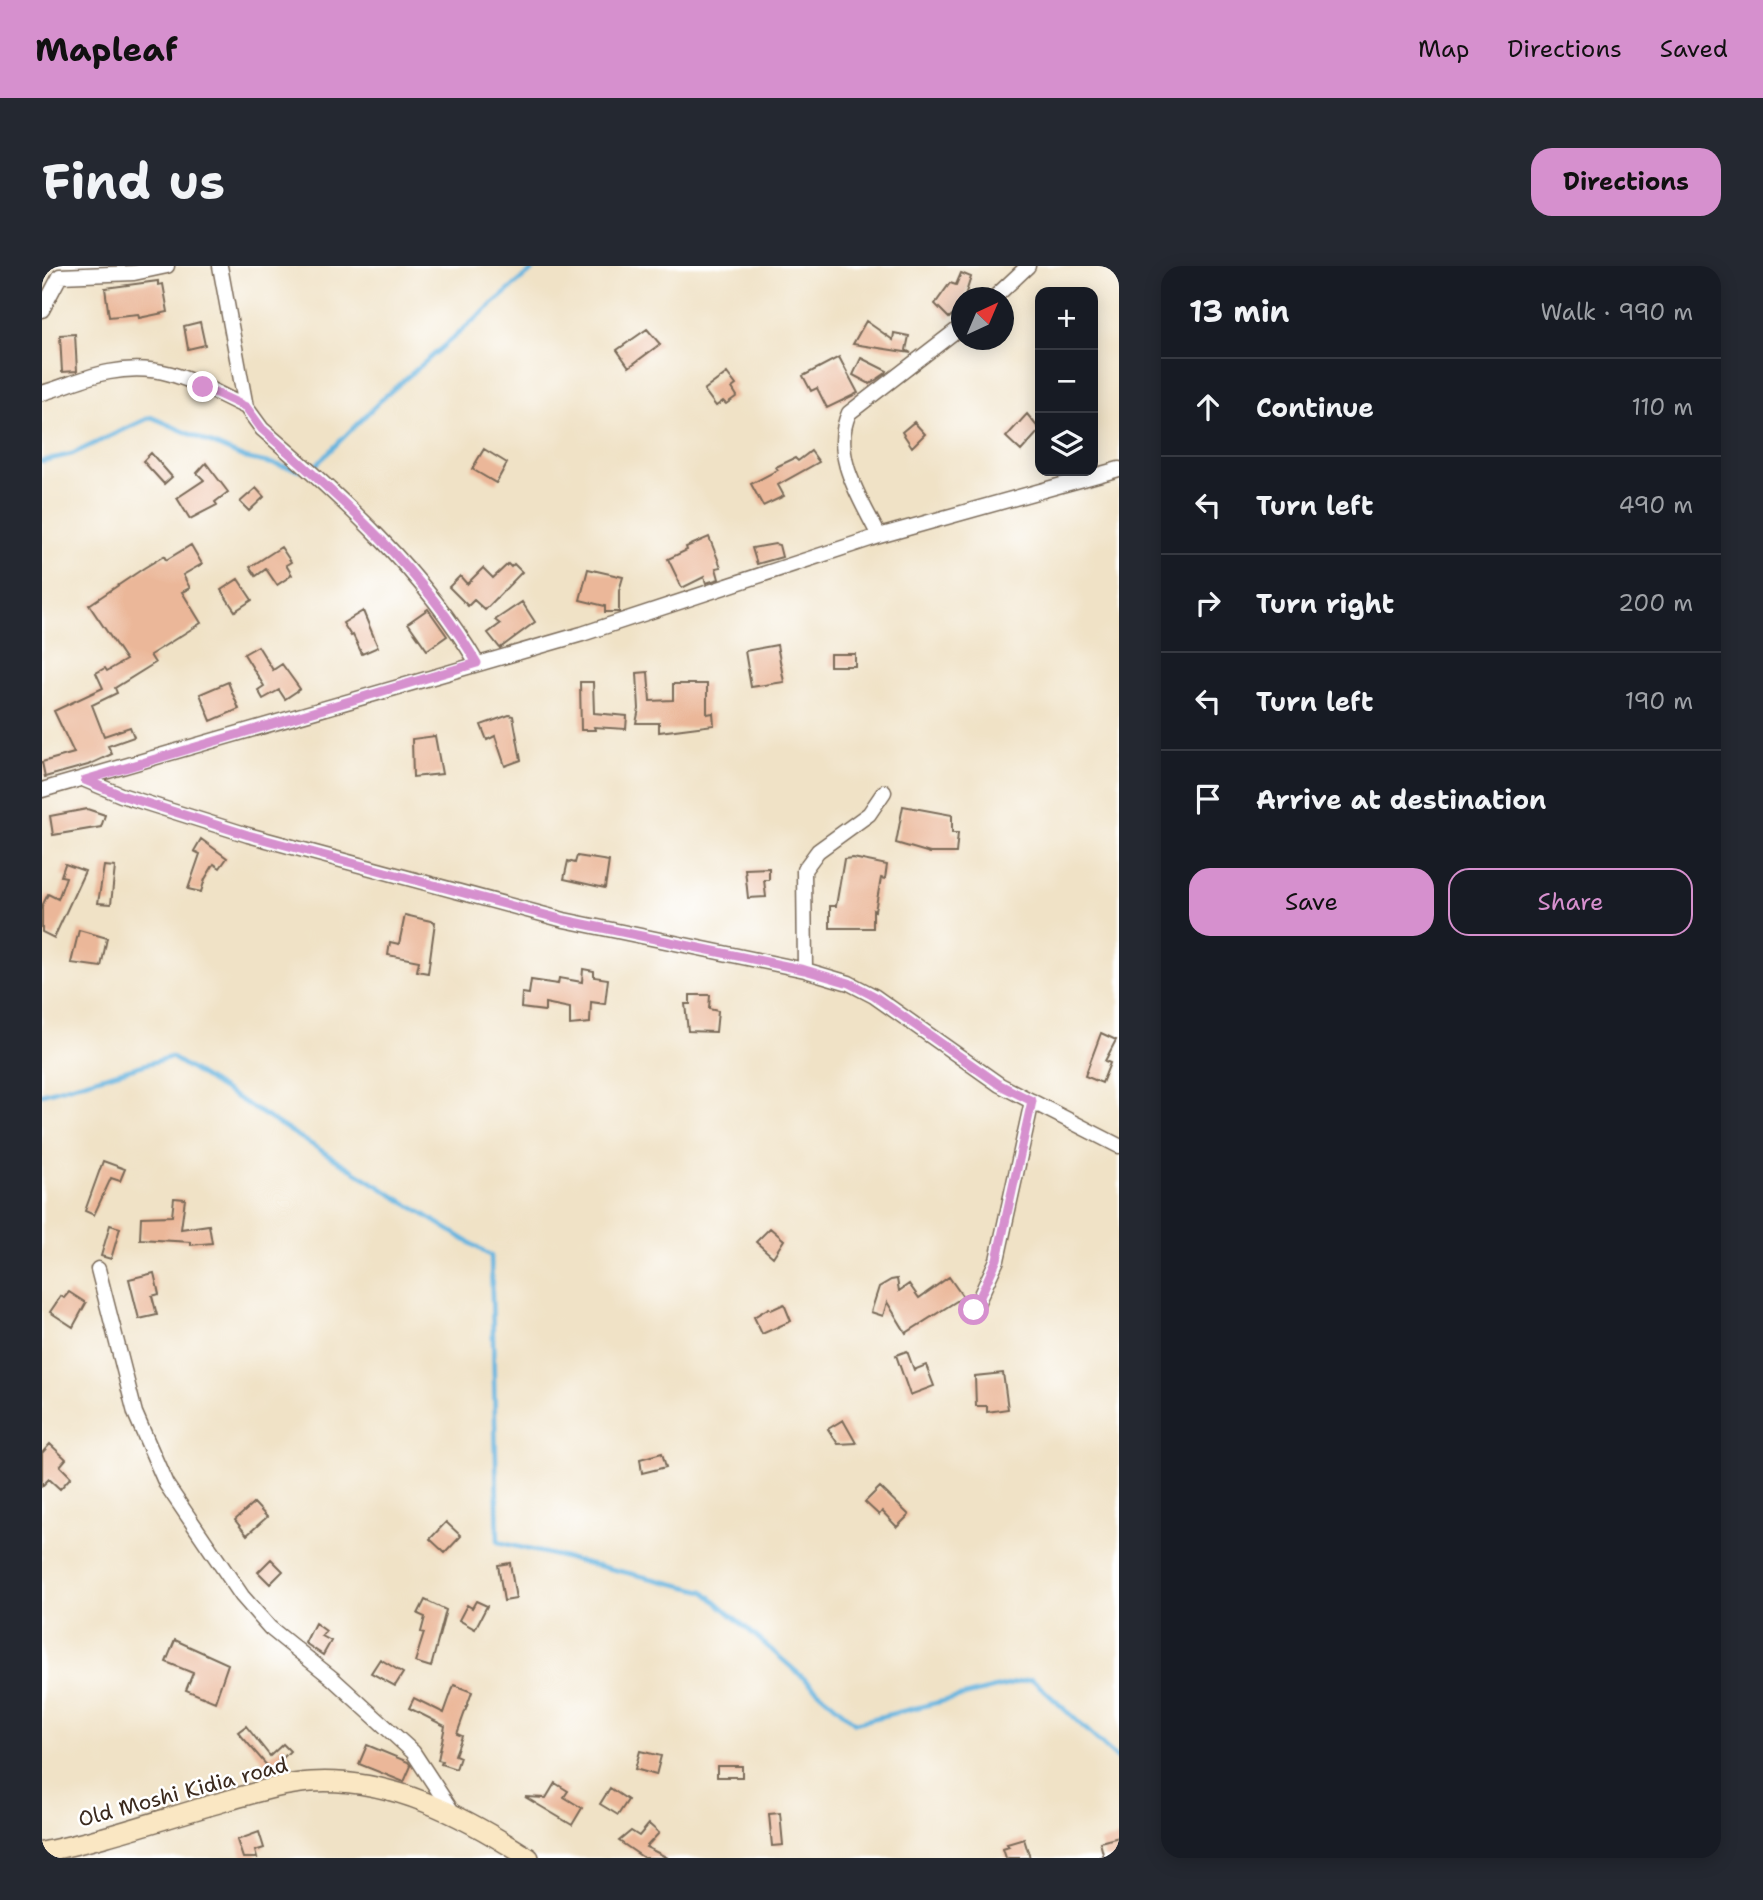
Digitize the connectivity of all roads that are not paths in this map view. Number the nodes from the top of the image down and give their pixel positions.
1 (167, 266) edge
2 (220, 266) edge
3 (1028, 266) edge
4 (1006, 287) edge
5 (42, 310) edge
6 (951, 334) edge
7 (42, 393) edge
8 (246, 407) junction
9 (1119, 468) edge
10 (879, 536) junction
11 (477, 663) junction
12 (85, 780) junction
13 (42, 790) edge
14 (884, 792) dead end
15 (805, 970) junction
16 (1032, 1101) junction
17 (1119, 1146) edge
18 (98, 1269) dead end
19 (974, 1310) dead end
20 (453, 1813) junction
21 (42, 1852) edge
22 (529, 1858) edge

1 - 5 street
2 - 8 street
3 - 4 street
6 - 10 street
7 - 8 street
8 - 11 street
9 - 10 street
10 - 11 street
11 - 12 street
12 - 13 street
12 - 15 street
14 - 15 street
15 - 16 street
16 - 17 street
16 - 19 street
18 - 20 street
20 - 21 street, Old Moshi Kidia road
20 - 22 street, Old Moshi Kidia road

